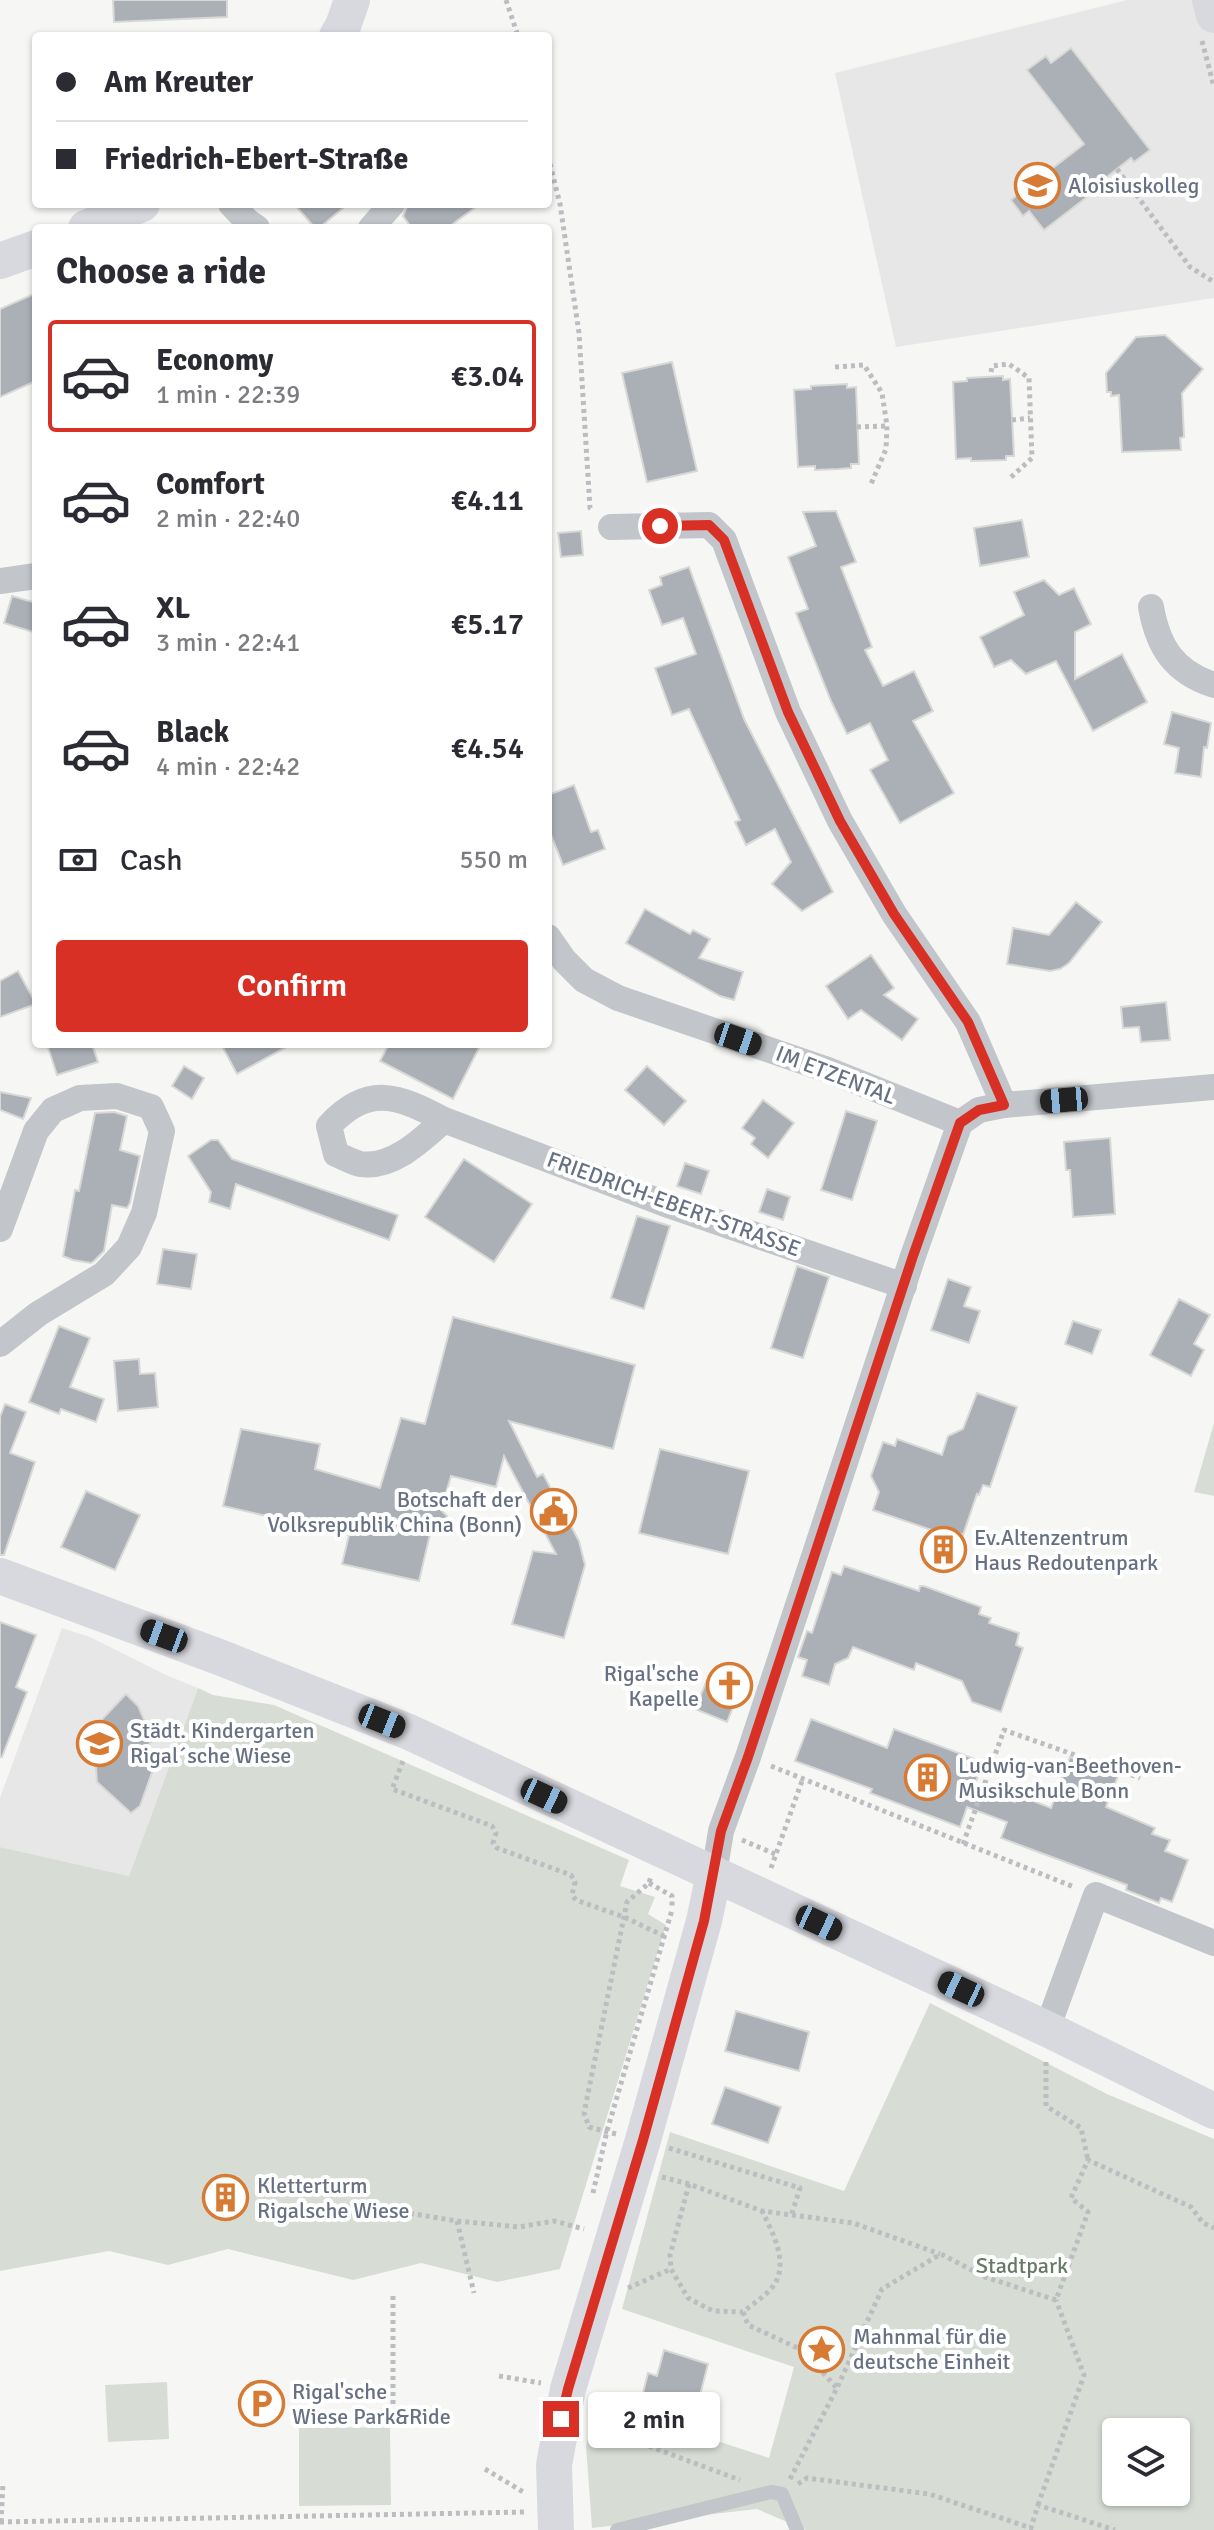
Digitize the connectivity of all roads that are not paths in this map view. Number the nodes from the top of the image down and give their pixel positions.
1 (352, 0) edge
2 (1210, 0) edge
3 (1214, 15) edge
4 (339, 32) edge
5 (133, 208) edge
6 (235, 208) edge
7 (388, 208) edge
8 (95, 224) edge
9 (251, 224) edge
10 (374, 224) edge
11 (32, 249) edge
12 (0, 261) edge
13 (611, 527) road end
14 (32, 577) edge
15 (0, 581) edge
16 (1151, 607) dead end
17 (1214, 685) edge
18 (552, 943) edge
19 (1214, 1087) edge
20 (1004, 1105) junction
21 (444, 1120) dead end
22 (960, 1123) junction
23 (0, 1229) edge
24 (904, 1286) junction
25 (0, 1344) edge
26 (0, 1576) edge
27 (714, 1874) junction
28 (1214, 1943) edge
29 (1047, 2029) junction
30 (1214, 2111) edge
31 (540, 2521) edge
32 (617, 2530) edge
33 (797, 2530) edge

1 - 4 street
2 - 3 street
5 - 8 street
6 - 9 street
7 - 10 street
11 - 12 street
13 - 20 street
14 - 15 street
16 - 17 street
18 - 22 street, IM ETZENTAL
19 - 20 street
20 - 22 street
21 - 24 street, FRIEDRICH-EBERT-STRASSE
22 - 24 street
23 - 25 street
24 - 27 street
26 - 27 street
27 - 29 street
27 - 31 street
28 - 29 street
29 - 30 street
32 - 33 lane

